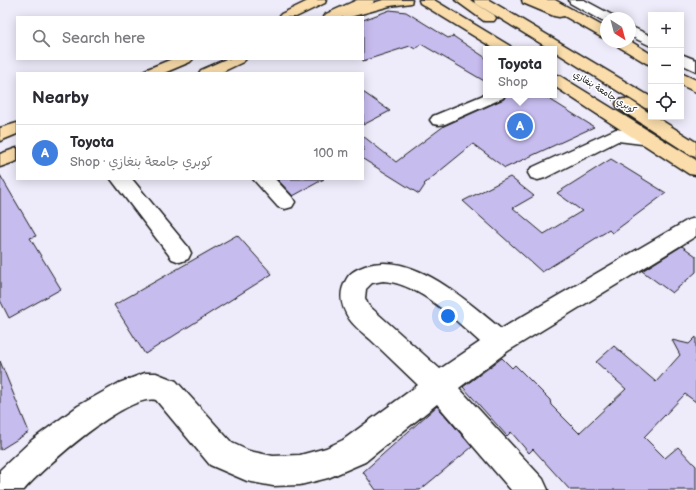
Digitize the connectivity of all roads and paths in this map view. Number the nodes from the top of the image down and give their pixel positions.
1 (320, 0) edge
2 (368, 0) edge
3 (406, 0) edge
4 (413, 0) edge
5 (425, 0) edge
6 (439, 0) edge
7 (461, 0) edge
8 (480, 0) edge
9 (528, 0) edge
10 (546, 0) edge
11 (559, 0) edge
12 (575, 0) edge
13 (594, 10) junction
14 (447, 13) junction
15 (600, 14) edge
16 (288, 16) edge
17 (334, 16) edge
18 (588, 23) junction
19 (600, 30) edge
20 (636, 33) edge
21 (526, 34) junction
22 (648, 40) edge
23 (500, 46) edge
24 (536, 46) edge
25 (547, 46) edge
26 (631, 48) edge
27 (557, 51) edge
28 (648, 58) edge
29 (183, 60) edge
30 (236, 60) edge
31 (684, 60) edge
32 (557, 61) edge
33 (696, 66) edge
34 (153, 72) edge
35 (209, 72) edge
36 (684, 80) edge
37 (557, 81) edge
38 (696, 87) edge
39 (490, 98) edge
40 (648, 102) edge
41 (439, 120) dead end
42 (677, 120) edge
43 (16, 128) edge
44 (696, 132) edge
45 (0, 136) edge
46 (650, 139) junction
47 (696, 150) edge
48 (16, 154) edge
49 (0, 161) edge
50 (696, 169) edge
51 (538, 174) dead end
52 (122, 180) edge
53 (264, 180) edge
54 (284, 202) dead end
55 (696, 226) edge
56 (180, 253) dead end
57 (499, 343) junction
58 (439, 386) junction
59 (3, 490) edge
60 (532, 490) edge

1 - 16 main road
2 - 17 main road
3 - 17 main road
4 - 14 main road
5 - 14 main road
6 - 14 main road
7 - 21 main road, كوبري جامعة بنغازي
8 - 21 main road, كوبري جامعة بنغازي
9 - 18 main road
10 - 18 main road
11 - 13 main road
12 - 13 street
13 - 15 street
14 - 23 main road
18 - 19 main road
20 - 22 street
21 - 24 main road, كوبري جامعة بنغازي
21 - 25 main road, كوبري جامعة بنغازي
26 - 28 main road
27 - 40 main road, كوبري جامعة بنغازي
29 - 34 main road
30 - 35 main road
31 - 33 street
32 - 47 main road, كوبري جامعة بنغازي
36 - 38 main road
37 - 46 main road
39 - 41 street
42 - 44 main road
43 - 45 main road
46 - 50 main road
46 - 51 street
48 - 49 main road
52 - 56 street
53 - 54 street
55 - 57 street
57 - 58 street
57 - 58 street
58 - 59 street
58 - 60 street

